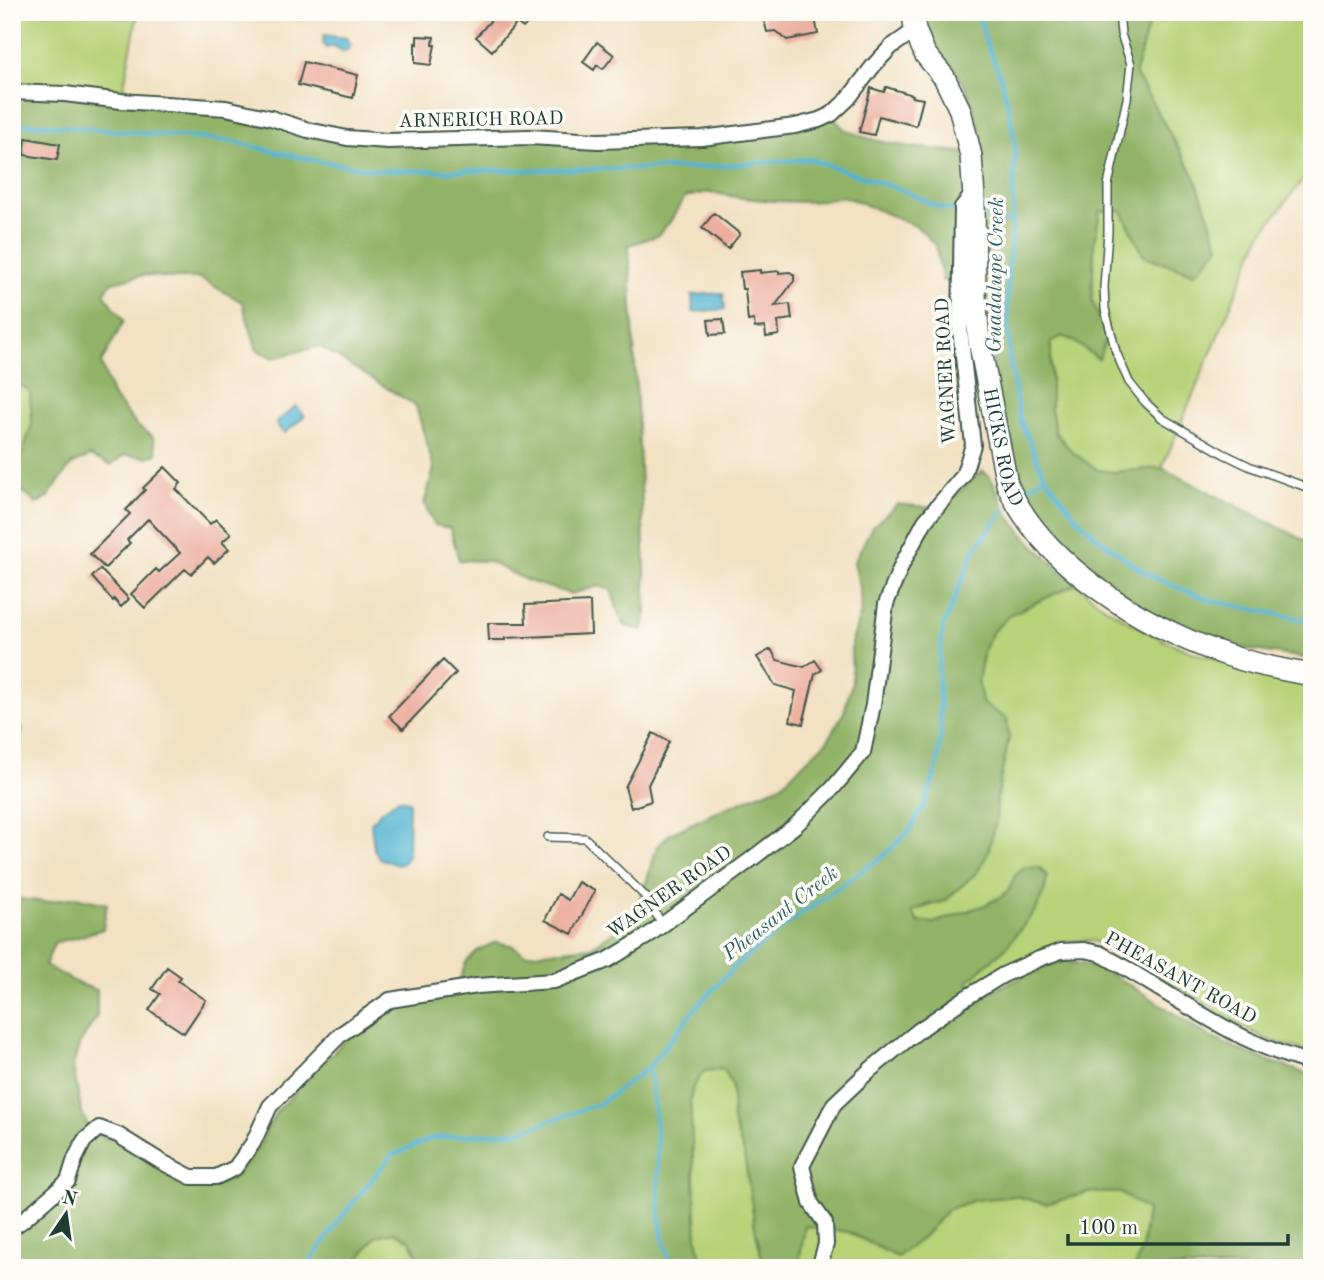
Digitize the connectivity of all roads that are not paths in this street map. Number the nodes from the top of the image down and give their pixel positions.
1 (1119, 12) edge
2 (914, 21) edge
3 (12, 92) edge
4 (974, 194) junction
5 (1312, 489) edge
6 (1312, 675) edge
7 (548, 837) dead end
8 (662, 924) junction
9 (1312, 1063) edge
10 (12, 1228) edge
11 (819, 1268) edge

1 - 5 lane
2 - 3 street, ARNERICH ROAD
2 - 4 street, HICKS ROAD
4 - 6 street, HICKS ROAD
4 - 8 street, WAGNER ROAD
7 - 8 lane
8 - 10 street, WAGNER ROAD
9 - 11 street, PHEASANT ROAD

